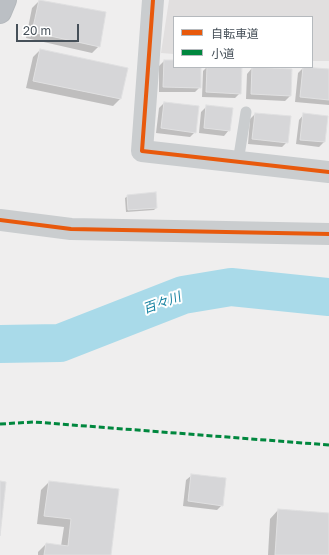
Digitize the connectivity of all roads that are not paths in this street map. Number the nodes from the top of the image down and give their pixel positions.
1 (5, 0) edge
2 (153, 0) edge
3 (0, 12) edge
4 (246, 112) dead end
5 (238, 162) junction
6 (329, 172) edge
7 (0, 220) edge
8 (329, 234) edge

1 - 3 highway
2 - 5 street
4 - 5 lane
5 - 6 street
7 - 8 street

